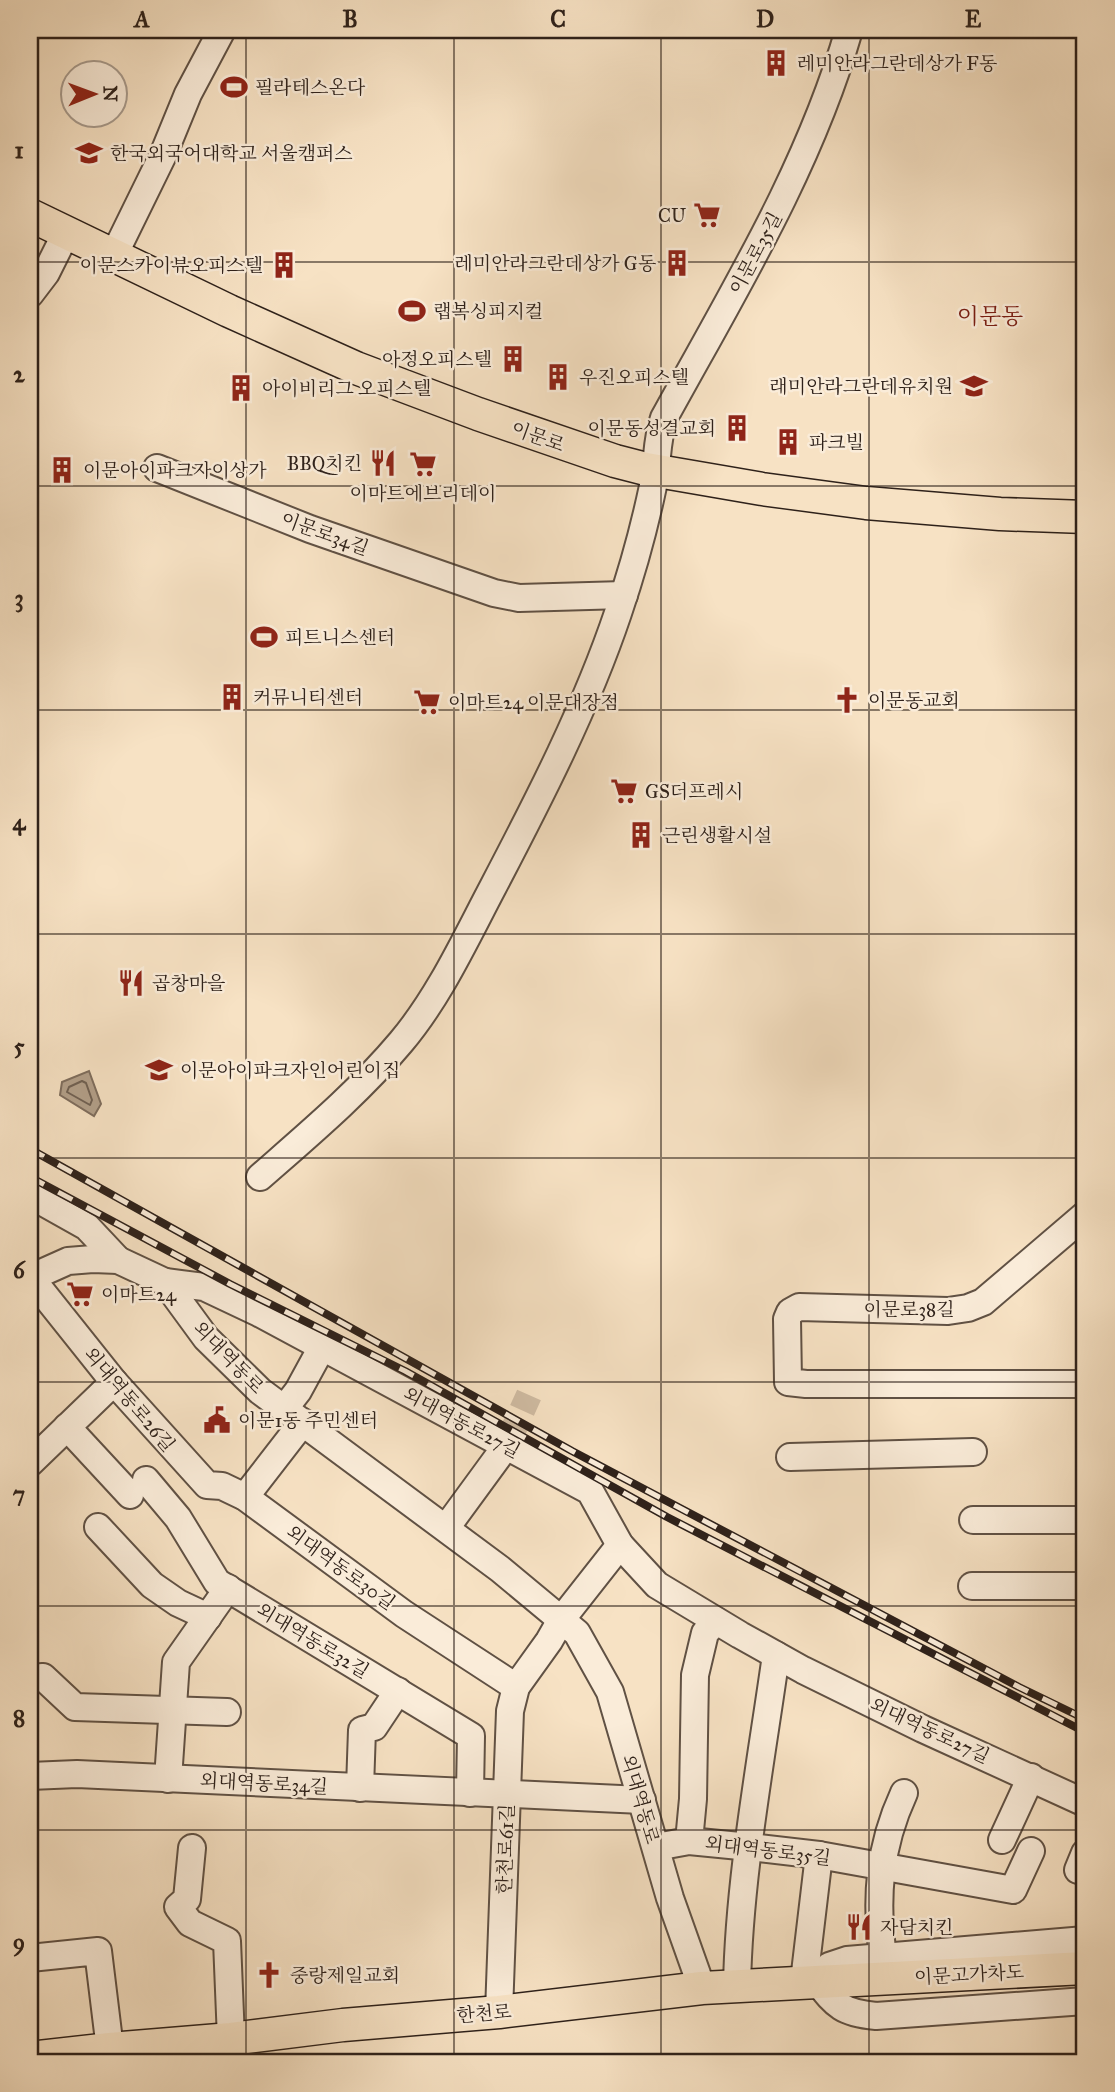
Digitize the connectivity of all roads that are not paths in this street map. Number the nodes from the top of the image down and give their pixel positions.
1 (222, 30) edge
2 (849, 30) edge
3 (30, 215) edge
4 (66, 233) junction
5 (113, 257) junction
6 (30, 294) edge
7 (158, 468) dead end
8 (656, 471) junction
9 (1085, 517) edge
10 (624, 594) junction
11 (260, 1177) dead end
12 (30, 1195) edge
13 (1085, 1215) edge
14 (118, 1260) junction
15 (30, 1278) edge
16 (165, 1282) junction
17 (323, 1347) junction
18 (114, 1382) junction
19 (1085, 1384) edge
20 (293, 1416) junction
21 (67, 1427) junction
22 (506, 1446) junction
23 (973, 1452) dead end
24 (790, 1457) dead end
25 (30, 1462) edge
26 (246, 1497) junction
27 (1085, 1520) edge
28 (973, 1521) dead end
29 (98, 1527) dead end
30 (446, 1528) junction
31 (620, 1545) junction
32 (972, 1586) dead end
33 (1085, 1586) edge
34 (228, 1588) junction
35 (208, 1617) junction
36 (561, 1620) junction
37 (716, 1621) junction
38 (776, 1655) junction
39 (30, 1678) edge
40 (516, 1687) junction
41 (398, 1691) junction
42 (173, 1710) junction
43 (227, 1712) dead end
44 (30, 1776) edge
45 (1031, 1777) junction
46 (168, 1779) junction
47 (360, 1788) junction
48 (470, 1793) junction
49 (904, 1793) dead end
50 (506, 1794) junction
51 (642, 1800) junction
52 (1085, 1803) edge
53 (1002, 1840) dead end
54 (690, 1841) junction
55 (656, 1847) junction
56 (750, 1847) junction
57 (192, 1848) dead end
58 (1031, 1851) dead end
59 (819, 1855) junction
60 (881, 1866) junction
61 (1085, 1940) edge
62 (883, 1956) junction
63 (30, 1958) edge
64 (1085, 1968) edge
65 (852, 1980) joint
66 (811, 1981) junction
67 (737, 1986) junction
68 (702, 1988) junction
69 (1085, 2001) edge
70 (499, 2012) junction
71 (231, 2039) junction
72 (119, 2052) edge
73 (30, 2058) edge

1 - 5 street
2 - 8 street, 이문로35길
3 - 4 main road, 이문로
4 - 5 main road, 이문로
4 - 6 street
5 - 8 main road, 이문로
7 - 10 street, 이문로34길
8 - 9 main road, 이문로
8 - 10 street, 이문로35길
10 - 11 street, 이문로35길
12 - 14 street
13 - 19 street, 이문로38길
14 - 15 street, 외대역동로
14 - 16 street, 외대역동로
15 - 18 street, 외대역동로26길
16 - 17 street, 외대역동로27길
16 - 20 street, 외대역동로
17 - 20 street, 외대역동로
17 - 22 street, 외대역동로27길
18 - 21 street
18 - 26 street, 외대역동로26길
20 - 26 street
20 - 30 street, 외대역동로
21 - 25 street
21 - 34 street, 외대역동로32길
22 - 30 street
22 - 31 street, 외대역동로27길
23 - 24 street
26 - 40 street, 외대역동로30길
27 - 28 street
29 - 35 street
30 - 36 street, 외대역동로
31 - 36 street
31 - 37 street, 외대역동로27길
32 - 33 street
34 - 35 street
34 - 41 street, 외대역동로32길
35 - 42 street
36 - 40 street
36 - 51 street, 외대역동로
37 - 38 street, 외대역동로27길
37 - 54 street
38 - 45 street, 외대역동로27길
38 - 56 street
39 - 42 street
40 - 50 street, 한천로61길
41 - 47 street
41 - 48 street, 외대역동로32길
42 - 43 street
42 - 46 street
44 - 46 street, 외대역동로34길
45 - 52 street, 외대역동로27길
45 - 53 street
46 - 47 street, 외대역동로34길
47 - 48 street, 외대역동로34길
48 - 50 street, 외대역동로34길
49 - 60 street
50 - 51 street, 외대역동로34길
50 - 70 street, 한천로61길
51 - 55 street, 외대역동로
54 - 55 street, 외대역동로35길
54 - 56 street, 외대역동로35길
55 - 68 street, 외대역동로
56 - 59 street, 외대역동로35길
56 - 67 street
57 - 71 street
58 - 60 street, 외대역동로35길
59 - 60 street, 외대역동로35길
59 - 66 street
60 - 62 street
61 - 62 street
62 - 66 street
63 - 72 street
64 - 65 main road, 이문고가차도
65 - 66 main road, 한천로
66 - 67 main road, 한천로
66 - 69 street
67 - 68 main road, 한천로
68 - 70 main road, 한천로
70 - 71 main road, 한천로
71 - 72 main road, 한천로
72 - 73 main road, 한천로

